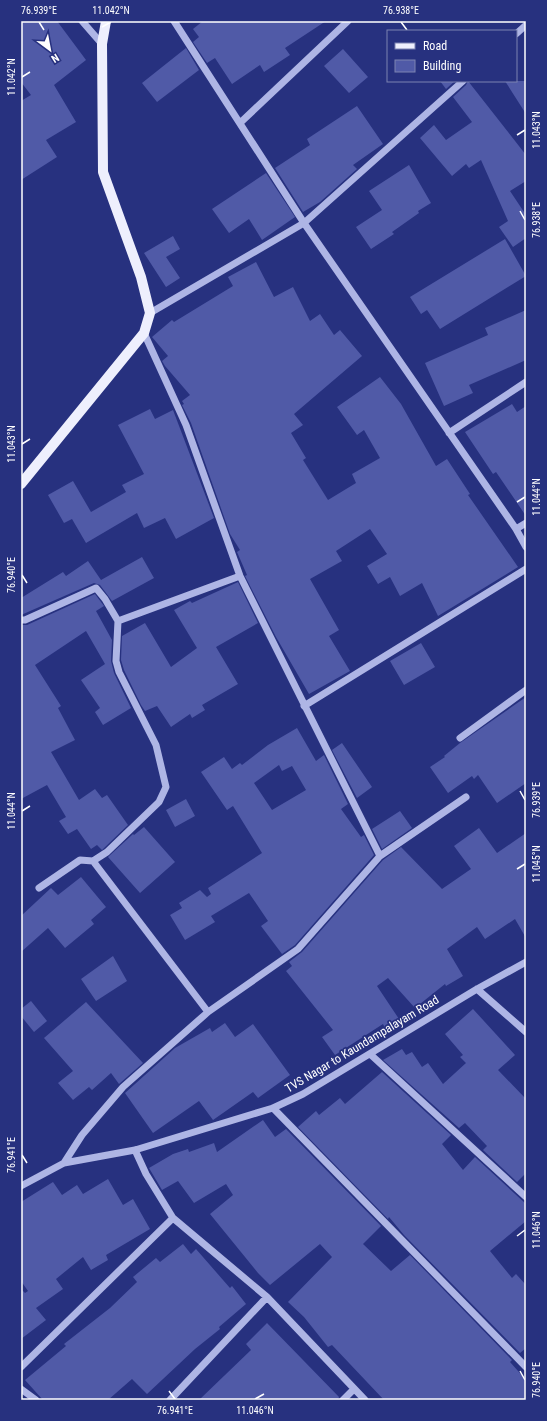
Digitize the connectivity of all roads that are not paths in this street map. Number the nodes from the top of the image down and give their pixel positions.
1 (82, 21) edge
2 (106, 21) edge
3 (174, 21) edge
4 (348, 21) edge
5 (526, 25) edge
6 (517, 33) edge
7 (102, 44) junction
8 (462, 82) edge
9 (240, 123) junction
10 (304, 223) junction
11 (150, 313) junction
12 (144, 333) junction
13 (526, 382) edge
14 (449, 433) junction
15 (21, 484) edge
16 (526, 523) edge
17 (516, 529) junction
18 (526, 547) edge
19 (526, 569) edge
20 (240, 576) junction
21 (21, 620) edge
22 (118, 621) junction
23 (526, 690) edge
24 (304, 706) junction
25 (460, 738) dead end
26 (466, 797) dead end
27 (380, 856) junction
28 (93, 861) junction
29 (39, 888) dead end
30 (526, 962) edge
31 (477, 989) junction
32 (208, 1012) junction
33 (526, 1032) edge
34 (370, 1054) junction
35 (274, 1108) junction
36 (135, 1150) junction
37 (64, 1163) junction
38 (21, 1186) edge
39 (526, 1197) edge
40 (172, 1218) junction
41 (267, 1297) junction
42 (21, 1367) edge
43 (526, 1367) edge
44 (21, 1389) edge
45 (354, 1389) junction
46 (36, 1400) edge
47 (170, 1400) edge
48 (343, 1400) edge
49 (365, 1400) edge

1 - 7 street
2 - 7 main road
3 - 9 street
4 - 9 street
5 - 6 street
7 - 11 main road
8 - 10 street
9 - 10 street
10 - 11 street
10 - 14 street
11 - 12 main road
12 - 15 main road
12 - 20 street
13 - 14 street
14 - 17 street
16 - 17 street
17 - 18 street
19 - 24 street
20 - 22 street
20 - 24 street
21 - 22 street
22 - 28 street
23 - 25 street
24 - 27 street
26 - 27 street
27 - 32 street
28 - 29 street
28 - 32 street
30 - 31 street, TVS Nagar to Kaundampalayam Road
31 - 33 street
31 - 34 street, TVS Nagar to Kaundampalayam Road
32 - 37 street
34 - 35 street, TVS Nagar to Kaundampalayam Road
34 - 39 street
35 - 36 street, TVS Nagar to Kaundampalayam Road
35 - 43 street
36 - 37 street, TVS Nagar to Kaundampalayam Road
36 - 40 street
37 - 38 street, TVS Nagar to Kaundampalayam Road
40 - 41 street
40 - 42 street
41 - 45 street
41 - 47 street
44 - 46 street
45 - 48 street
45 - 49 street

